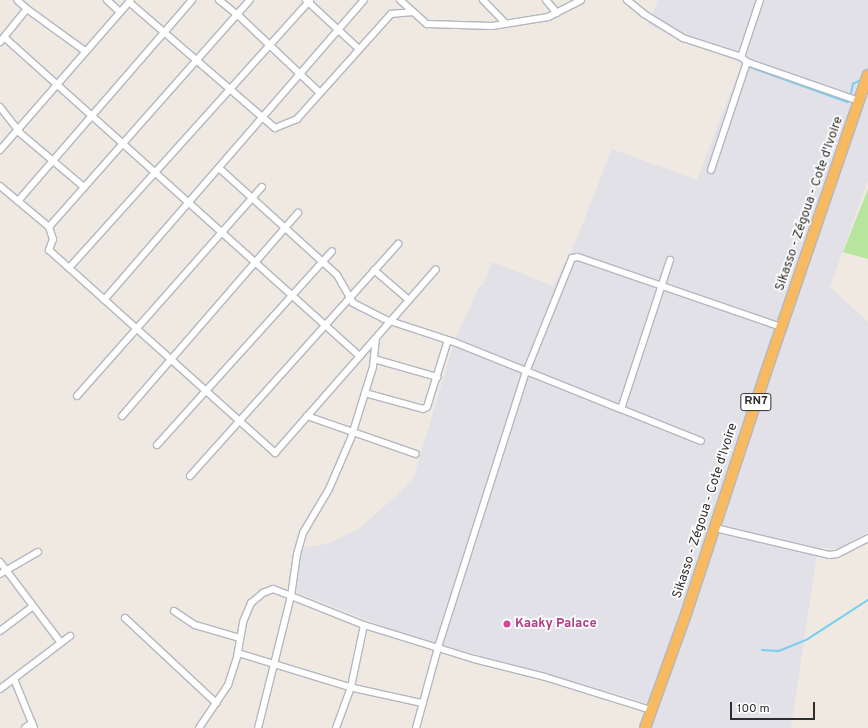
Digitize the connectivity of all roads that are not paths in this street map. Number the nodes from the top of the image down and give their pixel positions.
1 (18, 0) edge
2 (107, 0) edge
3 (192, 0) edge
4 (219, 0) edge
5 (250, 0) edge
6 (364, 0) edge
7 (400, 0) edge
8 (483, 0) edge
9 (546, 0) edge
10 (581, 0) edge
11 (627, 0) edge
12 (760, 0) edge
13 (130, 1) edge
14 (308, 1) edge
15 (27, 9) junction
16 (120, 12) junction
17 (413, 12) junction
18 (557, 13) junction
19 (237, 15) junction
20 (506, 24) junction
21 (338, 31) junction
22 (164, 32) junction
23 (2, 40) edge
24 (269, 45) junction
25 (359, 49) junction
26 (85, 51) junction
27 (741, 57) junction
28 (196, 60) junction
29 (748, 62) junction
30 (300, 74) junction
31 (868, 75) edge
32 (56, 84) junction
33 (230, 89) junction
34 (320, 93) junction
35 (859, 101) junction
36 (0, 107) edge
37 (90, 116) junction
38 (262, 118) junction
39 (18, 130) junction
40 (122, 144) junction
41 (0, 150) edge
42 (52, 160) junction
43 (219, 168) junction
44 (711, 170) dead end
45 (155, 172) junction
46 (0, 186) edge
47 (84, 187) junction
48 (262, 187) dead end
49 (252, 199) junction
50 (18, 201) junction
51 (189, 202) junction
52 (298, 213) dead end
53 (49, 227) junction
54 (284, 228) junction
55 (222, 233) junction
56 (398, 244) dead end
57 (332, 251) dead end
58 (670, 260) dead end
59 (255, 262) junction
60 (322, 262) junction
61 (69, 268) junction
62 (436, 269) dead end
63 (374, 270) junction
64 (661, 286) junction
65 (292, 296) junction
66 (350, 298) junction
67 (104, 300) junction
68 (409, 300) junction
69 (390, 321) junction
70 (325, 325) junction
71 (781, 327) junction
72 (137, 329) junction
73 (376, 338) junction
74 (448, 340) junction
75 (360, 356) junction
76 (170, 359) junction
77 (374, 359) junction
78 (526, 372) junction
79 (437, 377) junction
80 (206, 391) junction
81 (365, 393) junction
82 (77, 396) dead end
83 (621, 409) junction
84 (122, 416) dead end
85 (307, 416) junction
86 (239, 421) junction
87 (353, 432) junction
88 (701, 441) dead end
89 (157, 446) dead end
90 (416, 454) dead end
91 (190, 476) dead end
92 (715, 528) junction
93 (868, 538) edge
94 (38, 552) dead end
95 (0, 562) edge
96 (6, 570) junction
97 (0, 574) edge
98 (291, 596) junction
99 (33, 606) junction
100 (174, 611) dead end
101 (125, 618) dead end
102 (364, 625) junction
103 (0, 630) edge
104 (70, 636) dead end
105 (240, 638) junction
106 (61, 643) junction
107 (438, 648) junction
108 (238, 653) junction
109 (274, 664) junction
110 (14, 679) junction
111 (351, 687) junction
112 (0, 689) edge
113 (216, 703) junction
114 (422, 703) junction
115 (651, 710) junction
116 (33, 725) edge
117 (25, 728) edge
118 (199, 728) edge
119 (258, 728) edge
120 (336, 728) edge
121 (416, 728) edge
122 (645, 728) edge

1 - 15 street
2 - 16 street
3 - 22 street
4 - 19 street
5 - 19 street
6 - 21 street
7 - 17 street
8 - 20 street
9 - 18 street
10 - 18 street
11 - 27 street
12 - 27 street
13 - 16 street
13 - 22 street
14 - 21 street
14 - 24 street
15 - 23 street
15 - 26 street
16 - 26 street
17 - 20 street
17 - 25 street
18 - 20 street
19 - 24 street
19 - 28 street
21 - 25 street
21 - 30 street
22 - 28 street
22 - 37 street
23 - 32 street
24 - 30 street
24 - 33 street
25 - 34 street
26 - 32 street
27 - 29 street
28 - 33 street
28 - 40 street
29 - 35 street
29 - 44 street
30 - 34 street
30 - 38 street
31 - 35 highway, Sikasso - Zégoua - Cote d'Ivoire / RN7
32 - 37 street
32 - 39 street
33 - 38 street
33 - 45 street
34 - 38 street
35 - 71 highway, Sikasso - Zégoua - Cote d'Ivoire / RN7
36 - 39 street
37 - 40 street
37 - 42 street
38 - 43 street
39 - 41 street
39 - 42 street
40 - 45 street
40 - 47 street
42 - 47 street
42 - 50 street
43 - 49 street
43 - 51 street
45 - 51 street
45 - 61 street
46 - 50 street
47 - 53 street
48 - 49 street
49 - 54 street
49 - 55 street
50 - 53 street
51 - 55 street
51 - 67 street
52 - 54 street
53 - 61 street
54 - 59 street
54 - 60 street
55 - 59 street
55 - 72 street
56 - 63 street
57 - 60 street
58 - 64 street
59 - 65 street
59 - 76 street
60 - 65 street
60 - 66 street
61 - 67 street
62 - 68 street
63 - 66 street
63 - 68 street
64 - 71 street
64 - 78 street
64 - 83 street
65 - 70 street
65 - 80 street
66 - 69 street
66 - 70 street
67 - 72 street
68 - 69 street
69 - 73 street
69 - 74 street
70 - 75 street
70 - 86 street
71 - 92 highway, Sikasso - Zégoua - Cote d'Ivoire / RN7
72 - 76 street
72 - 82 street
73 - 75 street
73 - 77 street
74 - 78 street
74 - 79 street
75 - 85 street
76 - 80 street
76 - 84 street
77 - 79 street
77 - 81 street
78 - 83 street
78 - 107 street
79 - 81 street
80 - 86 street
80 - 89 street
81 - 87 street
83 - 88 street
85 - 86 street
85 - 87 street
86 - 91 street
87 - 90 street
87 - 98 street
92 - 93 street
92 - 115 highway, Sikasso - Zégoua - Cote d'Ivoire / RN7
94 - 96 street
95 - 96 street
96 - 97 street
96 - 99 street
98 - 102 street
98 - 105 street
98 - 109 street
99 - 103 street
99 - 106 street
100 - 105 street
101 - 113 street
102 - 107 street
102 - 111 street
104 - 106 street
105 - 108 street
106 - 110 street
107 - 114 street
107 - 115 street
108 - 109 street
108 - 113 street
109 - 111 street
109 - 119 street
110 - 112 street
110 - 116 street
111 - 114 street
111 - 120 street
113 - 118 street
114 - 121 street
115 - 122 highway, Sikasso - Zégoua - Cote d'Ivoire / RN7
116 - 117 street

